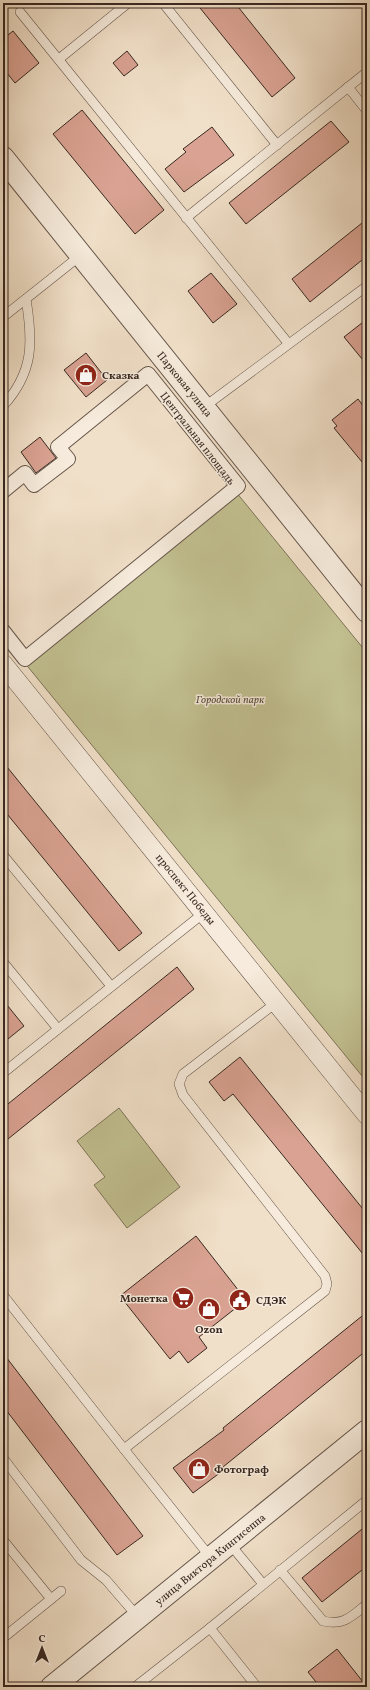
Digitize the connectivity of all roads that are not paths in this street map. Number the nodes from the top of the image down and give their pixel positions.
1 (128, 3) edge
2 (163, 3) edge
3 (20, 12) dead end
4 (59, 59) junction
5 (367, 72) edge
6 (348, 87) junction
7 (367, 111) edge
8 (277, 145) junction
9 (3, 158) edge
10 (186, 218) junction
11 (81, 255) junction
12 (367, 286) edge
13 (26, 299) junction
14 (3, 317) edge
15 (288, 343) junction
16 (3, 406) edge
17 (204, 408) junction
18 (3, 491) edge
19 (367, 611) edge
20 (3, 631) edge
21 (3, 665) edge
22 (3, 855) edge
23 (205, 912) junction
24 (3, 962) edge
25 (112, 986) junction
26 (277, 1002) junction
27 (58, 1029) junction
28 (3, 1073) edge
29 (367, 1115) edge
30 (3, 1295) edge
31 (367, 1431) edge
32 (124, 1449) junction
33 (3, 1458) edge
34 (367, 1500) edge
35 (3, 1540) edge
36 (229, 1544) junction
37 (211, 1558) junction
38 (280, 1570) junction
39 (263, 1584) junction
40 (61, 1591) dead end
41 (51, 1599) junction
42 (367, 1604) edge
43 (138, 1617) junction
44 (210, 1628) junction
45 (3, 1638) edge
46 (52, 1687) edge
47 (135, 1687) edge
48 (257, 1687) edge

1 - 4 lane
2 - 8 lane
3 - 4 lane
4 - 10 lane
5 - 6 lane
6 - 7 lane
6 - 8 lane
8 - 10 lane
9 - 11 street, Парковая улица
10 - 15 lane
11 - 13 lane
11 - 17 street, Парковая улица
12 - 15 lane
13 - 14 lane
13 - 16 lane
15 - 17 lane
17 - 19 street, Парковая улица
18 - 20 street, Центральная площадь
21 - 23 street, проспект Победы
22 - 25 lane
23 - 25 lane
23 - 26 street, проспект Победы
24 - 27 lane
25 - 27 lane
26 - 29 street, проспект Победы
26 - 32 lane
27 - 28 lane
30 - 32 lane
31 - 36 street, улица Виктора Кингисеппа
32 - 37 lane
33 - 43 lane
34 - 38 lane
35 - 41 lane
36 - 37 street, улица Виктора Кингисеппа
36 - 39 lane
37 - 43 street, улица Виктора Кингисеппа
38 - 39 lane
38 - 42 lane
39 - 44 lane
40 - 41 lane
41 - 45 lane
43 - 46 street, улица Виктора Кингисеппа
44 - 47 lane
44 - 48 lane

